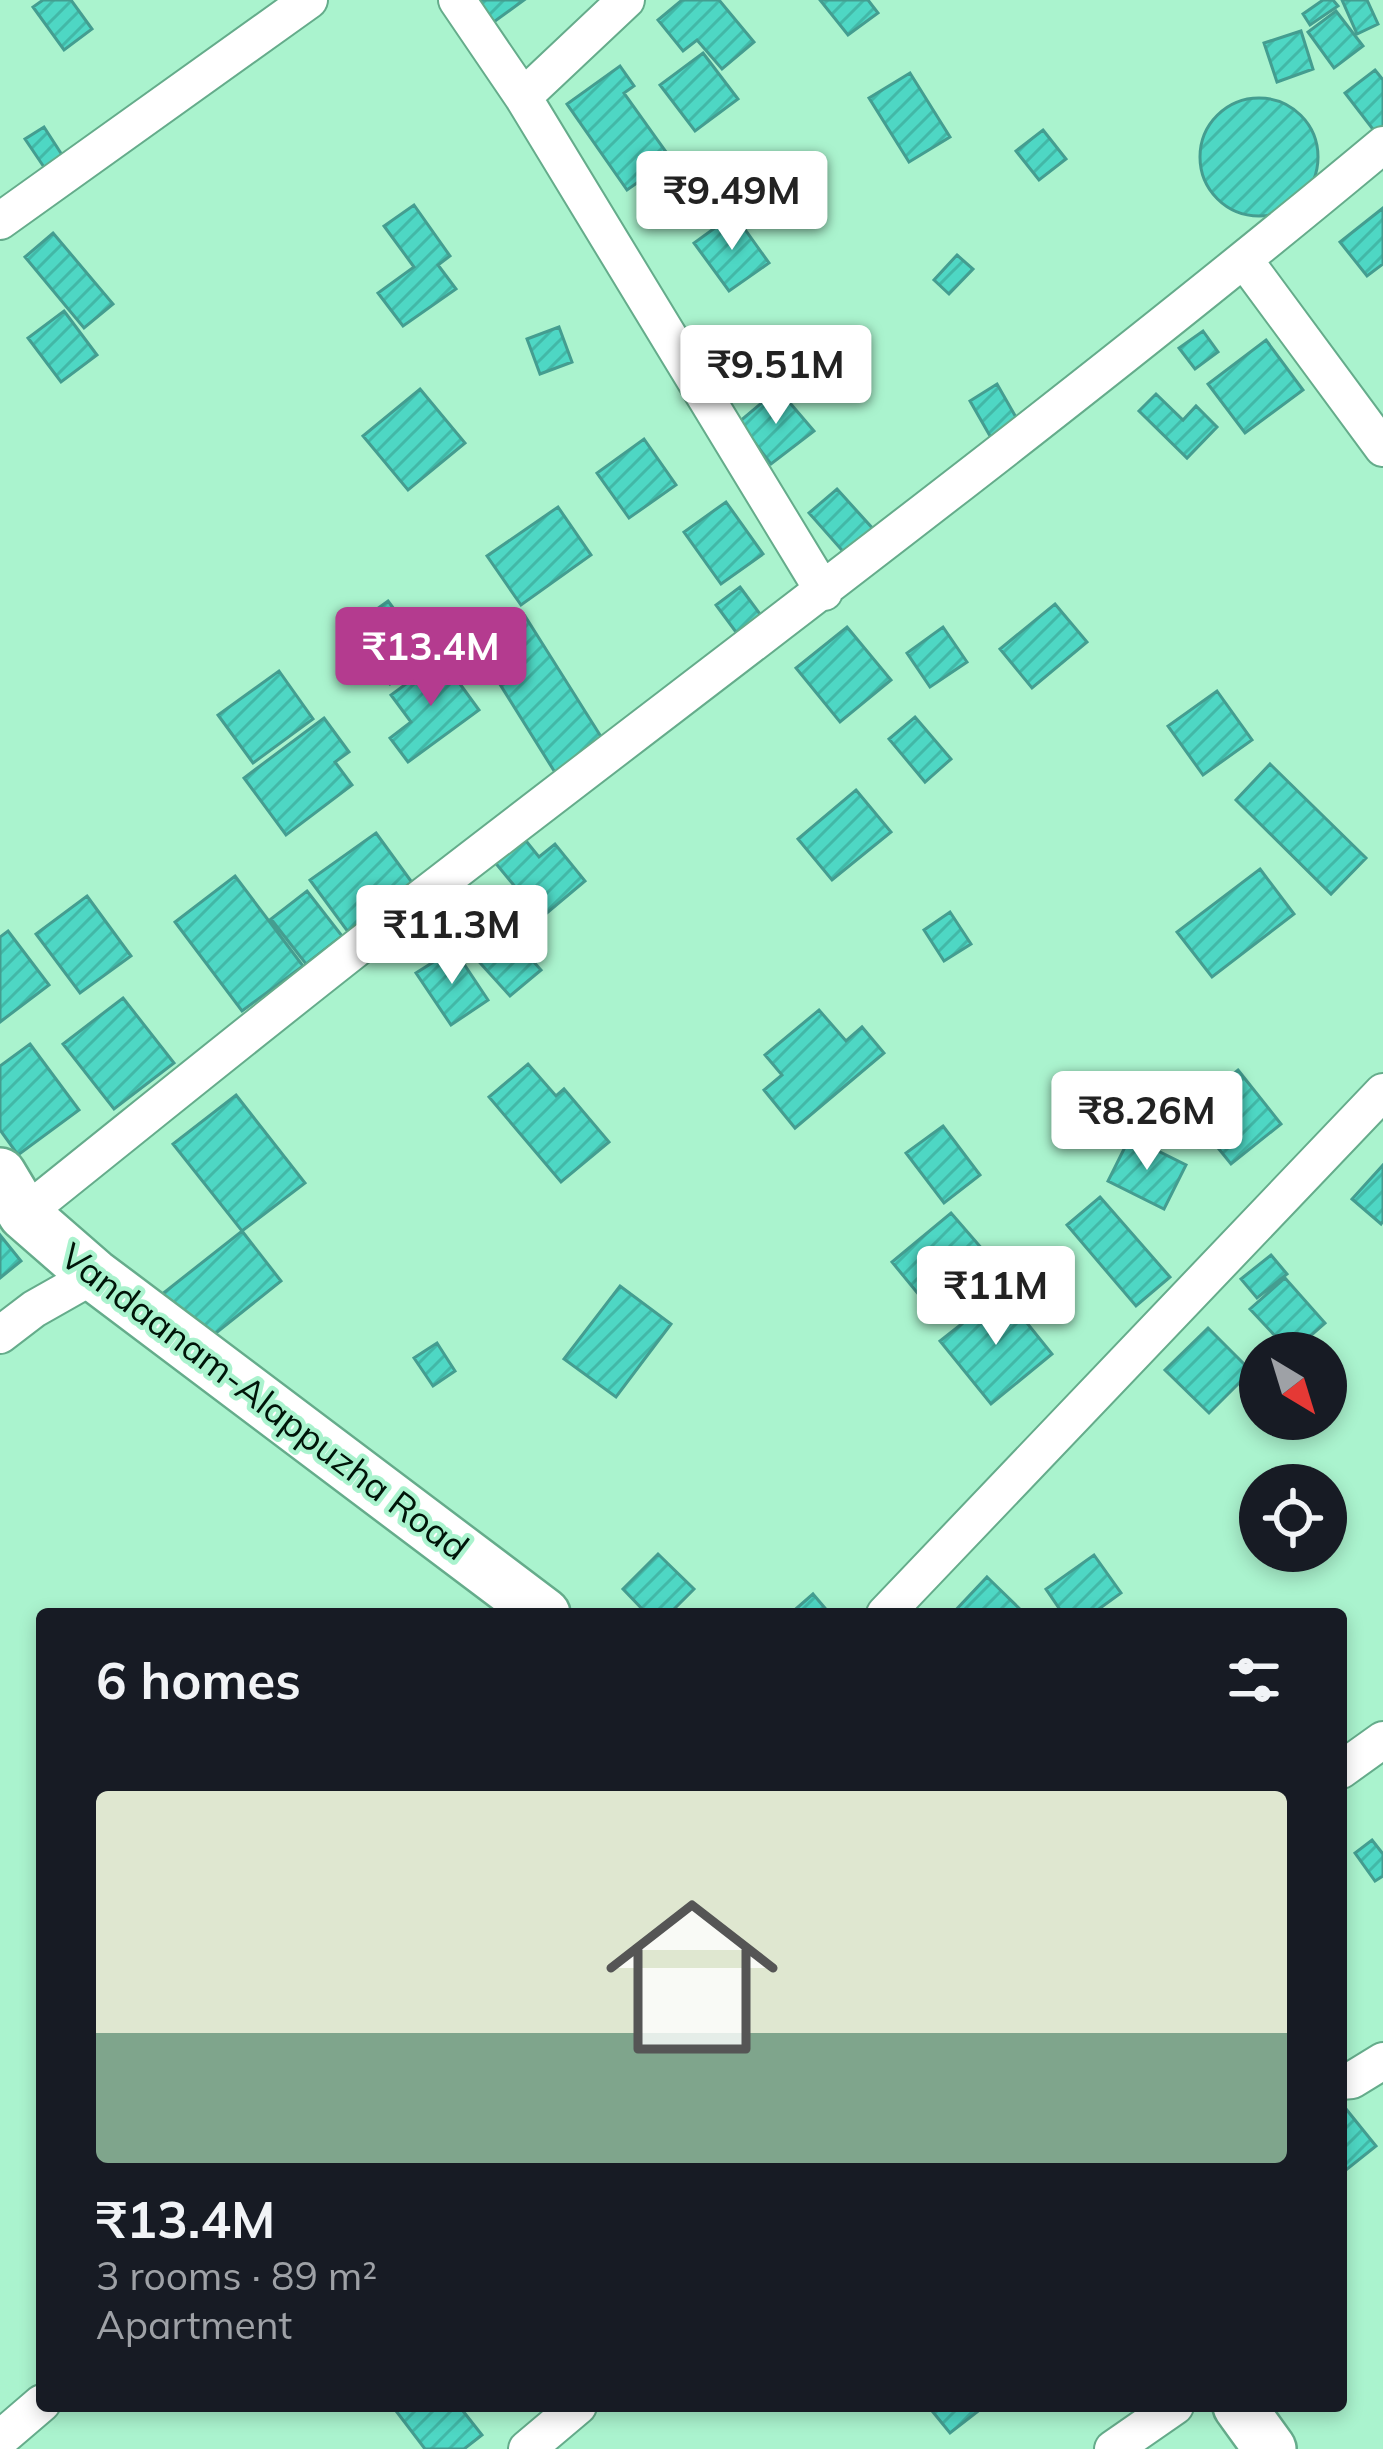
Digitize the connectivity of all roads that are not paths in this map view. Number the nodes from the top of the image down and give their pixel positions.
1 (309, 0) edge
2 (457, 0) edge
3 (626, 0) edge
4 (523, 97) junction
5 (1383, 145) edge
6 (0, 221) edge
7 (1245, 261) junction
8 (1383, 448) edge
9 (824, 592) junction
10 (1383, 1092) edge
11 (12, 1194) edge
12 (94, 1275) junction
13 (0, 1335) edge
14 (536, 1608) edge
15 (891, 1608) edge
16 (1383, 1740) edge
17 (1347, 1766) edge
18 (1383, 2061) edge
19 (1347, 2080) edge
20 (36, 2408) edge
21 (571, 2412) edge
22 (1166, 2412) edge
23 (1243, 2412) edge
24 (0, 2438) edge
25 (527, 2449) edge
26 (1113, 2449) edge
27 (1270, 2449) edge

1 - 6 street
2 - 4 street
3 - 4 street
4 - 9 street
5 - 7 street
7 - 8 street
7 - 9 street
9 - 11 street
10 - 15 street
11 - 12 main road, Vandaanam-Alappuzha Road
12 - 13 street
12 - 14 main road, Vandaanam-Alappuzha Road
16 - 17 street
18 - 19 street
20 - 24 street
21 - 25 street
22 - 26 street
23 - 27 main road

